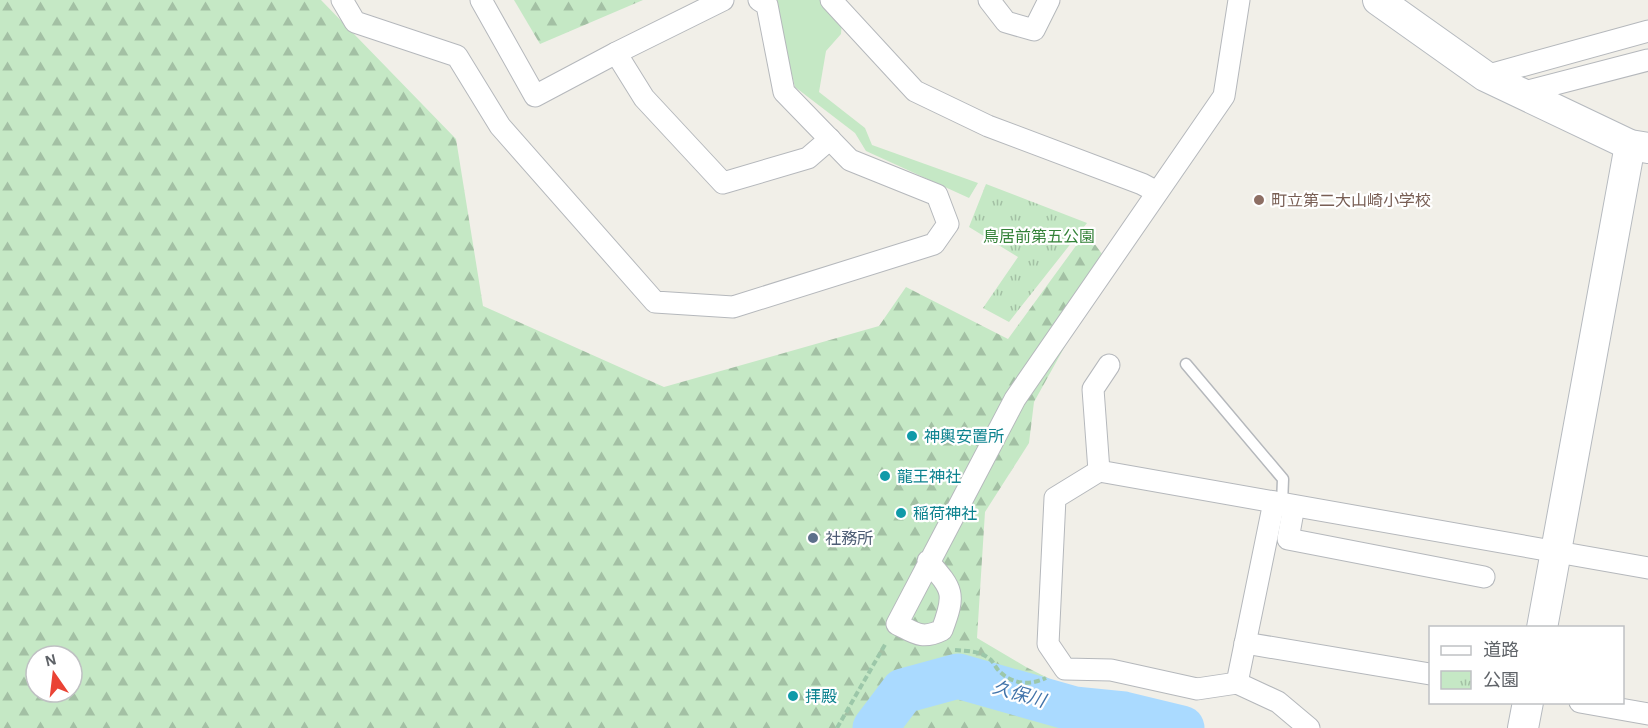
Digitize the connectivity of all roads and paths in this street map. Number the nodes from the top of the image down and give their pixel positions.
1 (342, 0) edge
2 (481, 0) edge
3 (723, 0) edge
4 (759, 0) edge
5 (831, 0) edge
6 (989, 0) edge
7 (1049, 0) edge
8 (1239, 0) edge
9 (1378, 0) edge
10 (1648, 31) edge
11 (616, 53) junction
12 (1648, 60) edge
13 (1485, 76) junction
14 (1521, 93) junction
15 (830, 139) junction
16 (1639, 146) edge
17 (1157, 192) junction
18 (1186, 364) dead end
19 (1109, 365) dead end
20 (1099, 471) junction
21 (1283, 504) junction
22 (1556, 552) junction
23 (928, 561) junction
24 (1648, 568) edge
25 (1484, 577) dead end
26 (897, 624) junction
27 (1542, 626) edge
28 (921, 636) junction
29 (1245, 644) junction
30 (1065, 669) junction
31 (1429, 674) edge
32 (1237, 683) junction
33 (1528, 704) edge
34 (1591, 704) edge
35 (1648, 714) edge
36 (837, 728) edge
37 (1309, 728) edge
38 (1523, 728) edge

1 - 15 street
2 - 11 street
3 - 11 street
4 - 15 street
5 - 17 street
6 - 7 street
8 - 17 street
9 - 13 street
10 - 13 street
11 - 15 street
12 - 14 street
13 - 14 street
14 - 16 street
16 - 22 street
17 - 23 street
18 - 21 lane
19 - 20 street
20 - 21 street
20 - 30 street
21 - 22 street
21 - 25 street
21 - 29 street
22 - 24 street
22 - 27 street
23 - 26 street
23 - 28 street
26 - 28 street
26 - 36 path
28 - 30 path
29 - 31 street
29 - 32 street
30 - 32 street
32 - 37 street
33 - 38 street
34 - 35 street

